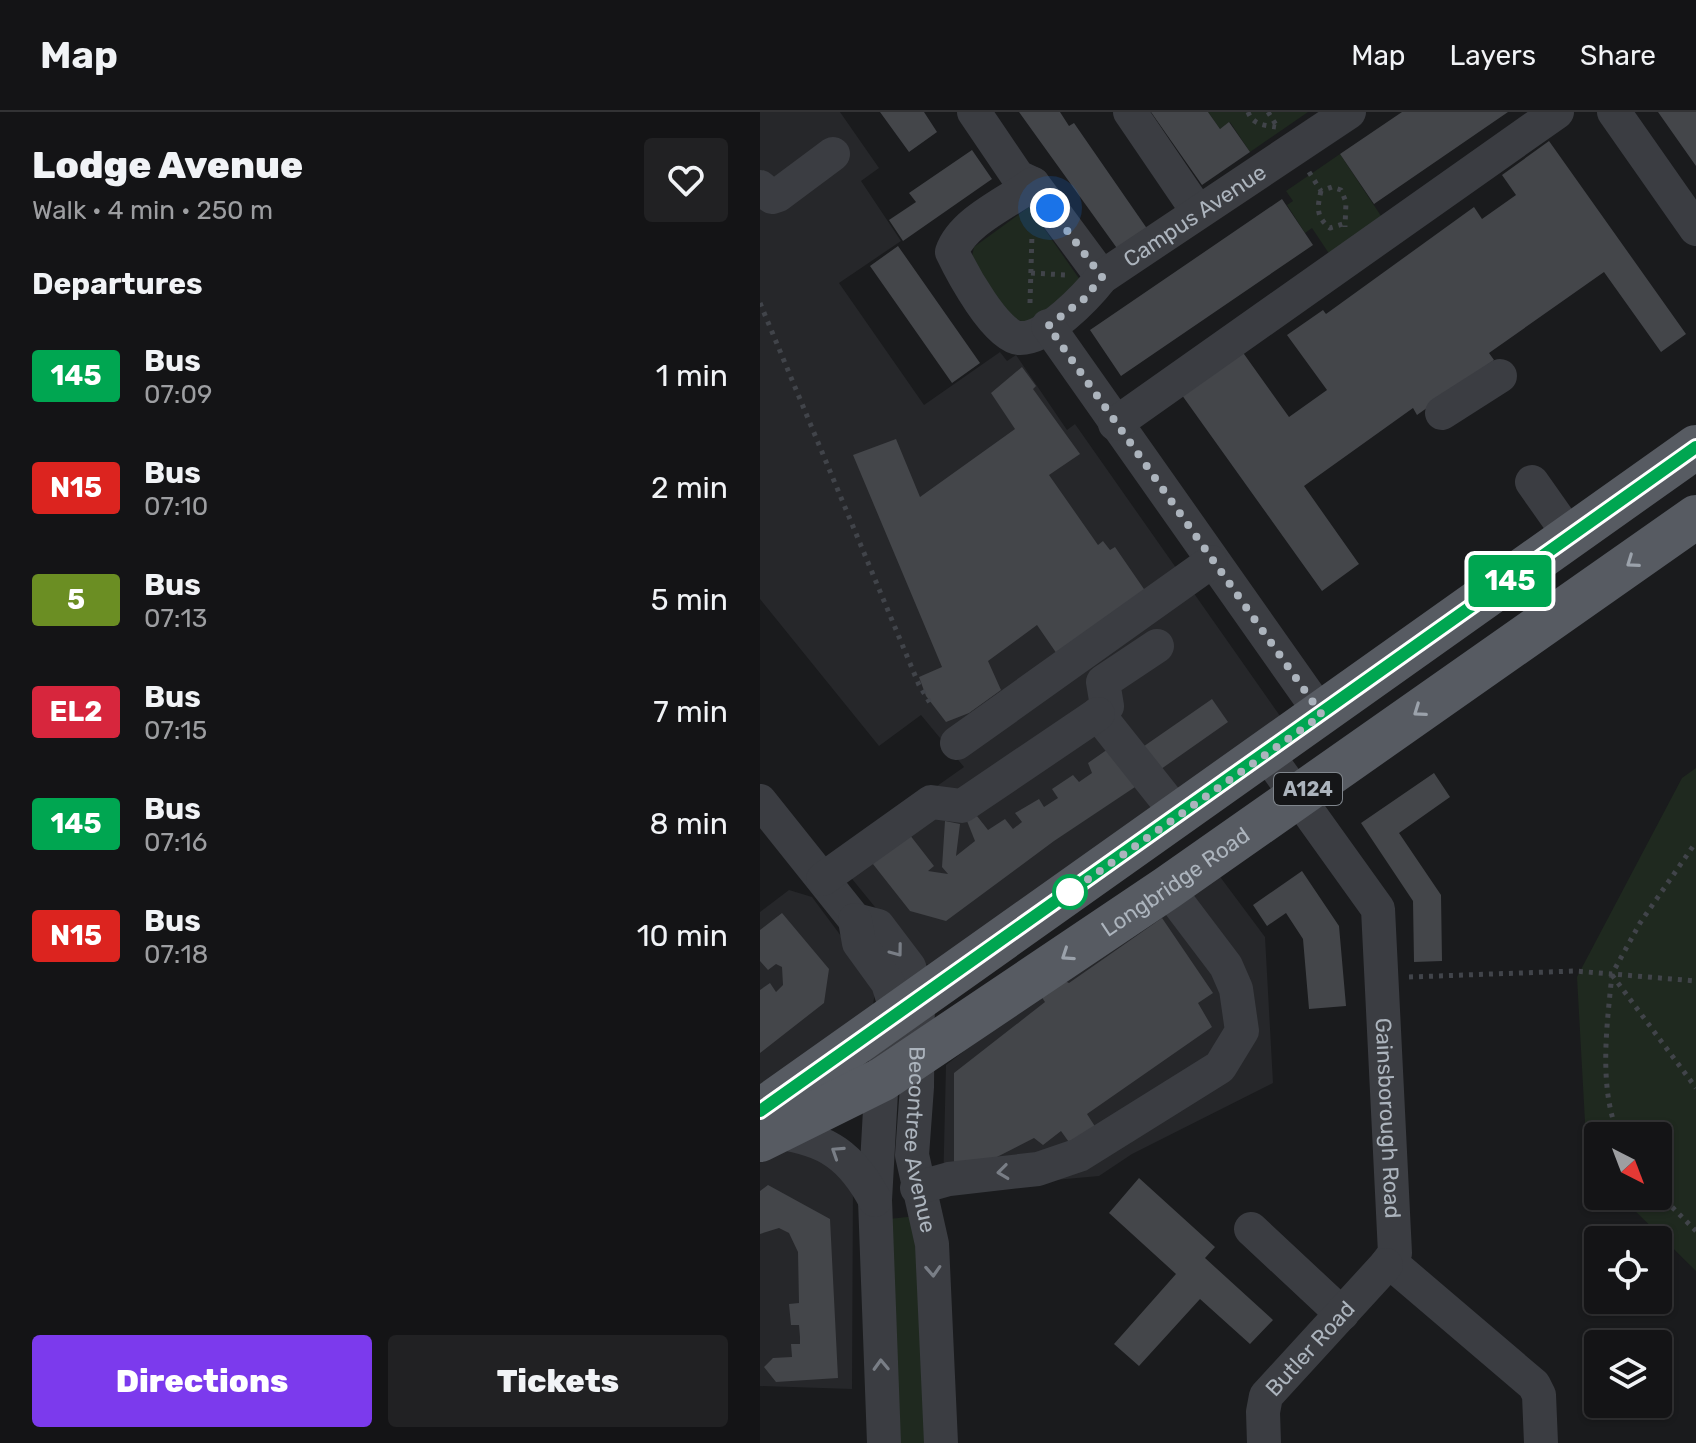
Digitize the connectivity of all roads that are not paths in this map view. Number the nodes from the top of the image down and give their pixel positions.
1 (974, 112) edge
2 (1130, 112) edge
3 (1349, 112) edge
4 (1557, 112) edge
5 (1614, 112) edge
6 (833, 154) dead end
7 (1033, 184) junction
8 (760, 187) edge
9 (1198, 212) junction
10 (1696, 229) edge
11 (1102, 277) junction
12 (1038, 332) junction
13 (1500, 376) dead end
14 (1442, 413) dead end
15 (1115, 424) junction
16 (1696, 447) edge
17 (1532, 482) dead end
18 (1696, 517) edge
19 (1570, 536) junction
20 (1211, 562) junction
21 (1157, 646) dead end
22 (1098, 714) junction
23 (1322, 715) junction
24 (957, 743) dead end
25 (1267, 754) junction
26 (1297, 796) junction
27 (760, 801) edge
28 (1179, 816) junction
29 (823, 879) junction
30 (1167, 888) junction
31 (906, 1010) junction
32 (900, 1068) junction
33 (766, 1128) edge
34 (917, 1188) junction
35 (875, 1200) junction
36 (1251, 1229) dead end
37 (1386, 1265) junction
38 (1342, 1314) junction
39 (884, 1443) edge
40 (941, 1443) edge
41 (1264, 1443) edge
42 (1541, 1443) edge

1 - 7 street
2 - 9 street
3 - 9 street, Campus Avenue
4 - 15 street
5 - 10 street
6 - 8 street
7 - 11 street
7 - 12 street
9 - 11 street, Campus Avenue
11 - 12 street, Campus Avenue
12 - 15 street
13 - 14 street
15 - 20 street
16 - 19 main road, A124
17 - 19 street
18 -> 26 main road, Longbridge Road / A124
19 - 23 main road, A124
20 - 23 street
20 - 24 street
21 - 22 street
22 - 28 street
22 - 29 street
23 - 25 main road, A124
25 - 26 street, Gainsborough Road
25 - 28 main road, A124
26 - 30 main road, Longbridge Road / A124
26 - 37 street, Gainsborough Road
27 - 29 street, Becontree Avenue
28 - 31 main road, A124
29 - 31 street, Becontree Avenue
30 -> 32 main road, Longbridge Road / A124
30 -> 34 street
31 - 32 street, Becontree Avenue
31 - 33 main road, A124
32 - 33 main road, Longbridge Road / A124
32 - 34 street, Becontree Avenue
32 - 35 street, Becontree Avenue
35 -> 33 street
34 -> 40 street, Becontree Avenue
39 -> 35 street, Becontree Avenue
36 - 38 street
37 - 38 street, Butler Road
37 - 42 street
38 - 41 street, Butler Road

